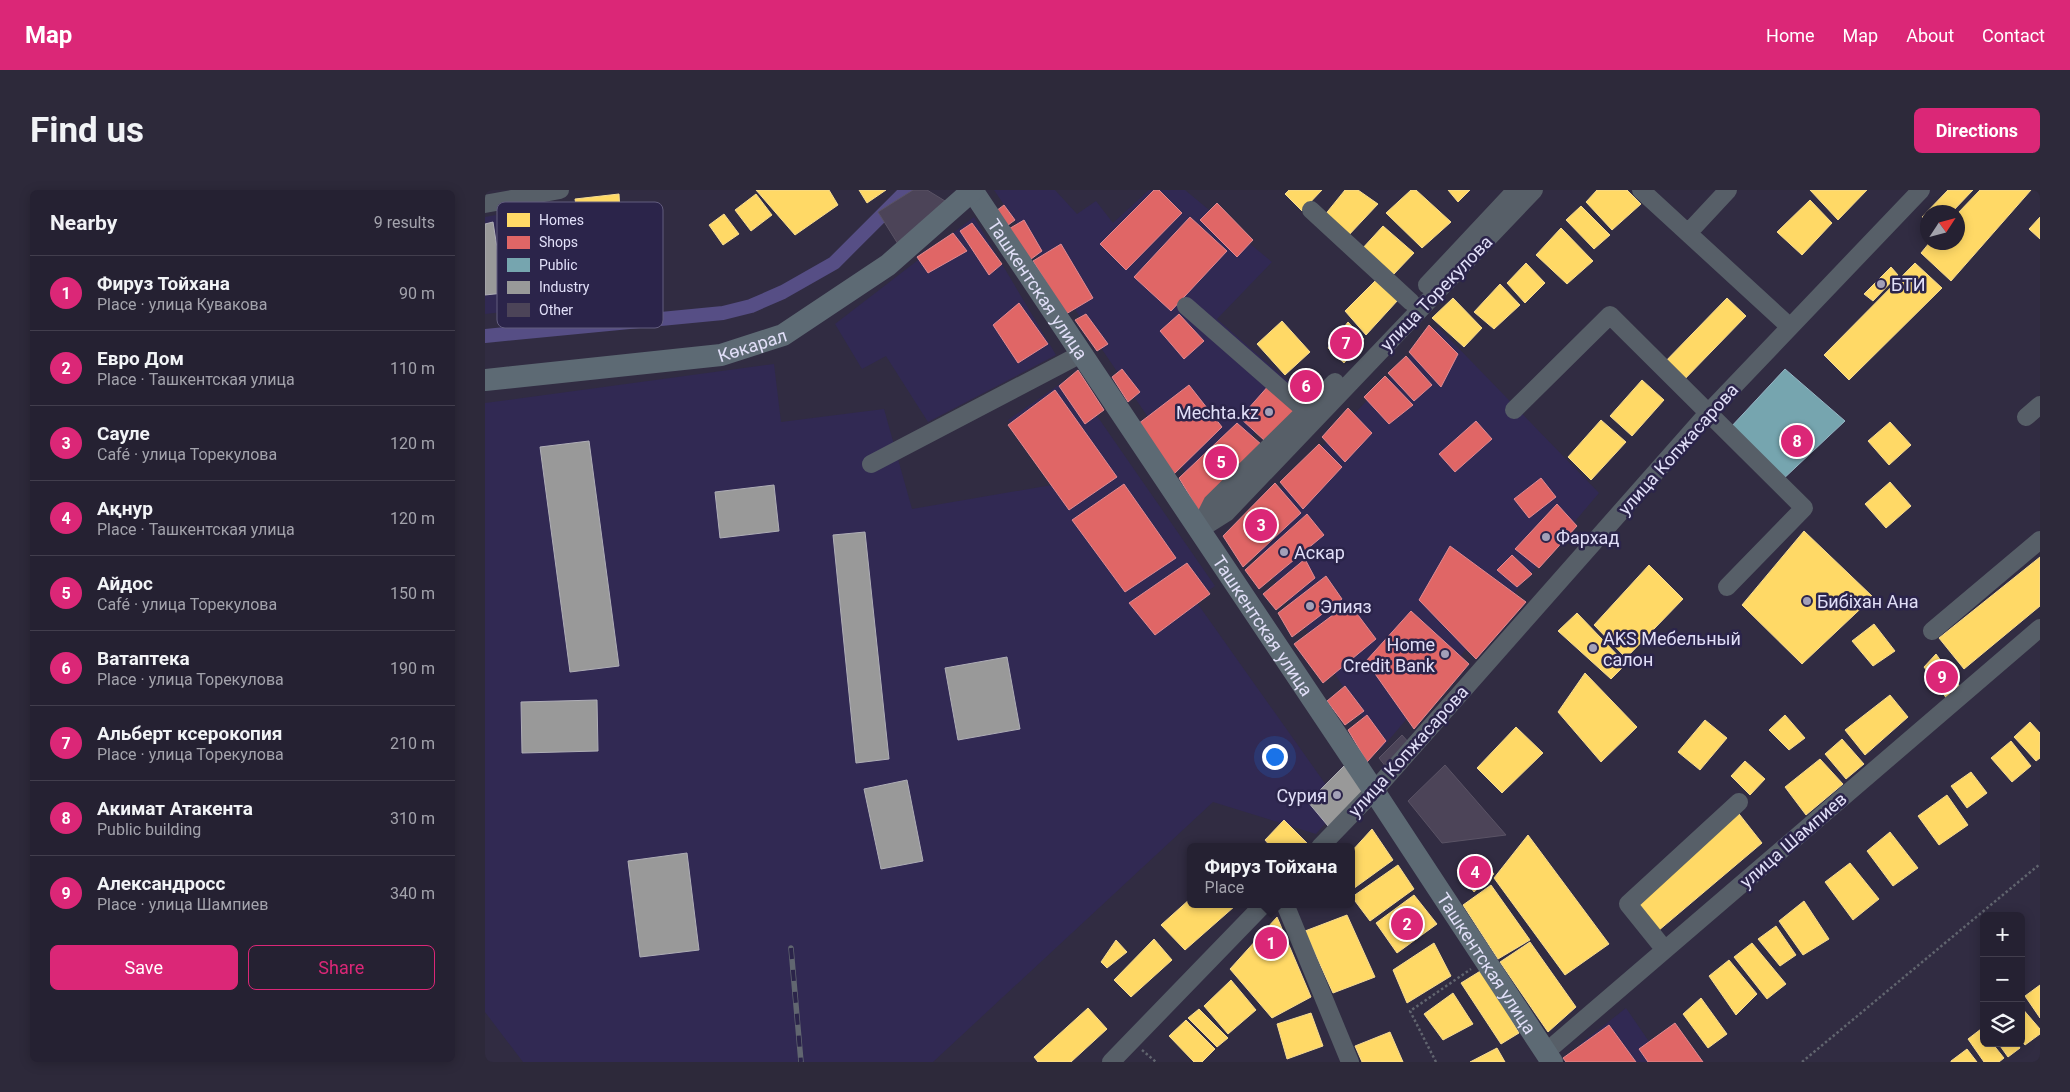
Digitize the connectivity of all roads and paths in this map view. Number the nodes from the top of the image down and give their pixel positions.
1 (560, 190) edge
2 (972, 190) edge
3 (1516, 190) edge
4 (1534, 190) edge
5 (1641, 190) edge
6 (1728, 190) edge
7 (1921, 190) edge
8 (494, 199) edge
9 (1311, 210) dead end
10 (1688, 233) junction
11 (1411, 302) junction
12 (1186, 306) dead end
13 (1790, 327) junction
14 (1081, 354) junction
15 (485, 380) edge
16 (2040, 406) edge
17 (1514, 410) dead end
18 (1305, 411) junction
19 (1708, 413) junction
20 (2026, 417) dead end
21 (871, 464) dead end
22 (1199, 530) junction
23 (2040, 540) edge
24 (1727, 587) dead end
25 (2040, 628) edge
26 (1932, 631) dead end
27 (1374, 791) junction
28 (1739, 802) dead end
29 (1324, 843) edge
30 (2040, 864) edge
31 (1260, 908) edge
32 (1287, 908) edge
33 (1665, 950) junction
34 (1485, 959) junction
35 (1549, 1057) edge
36 (1111, 1062) edge
37 (1350, 1062) edge
38 (1436, 1062) edge
39 (1802, 1062) edge

1 - 8 street
2 - 14 main road, Ташкентская улица
2 - 15 main road, Көкарал
3 - 11 street, улица Торекулова
4 - 22 street, улица Торекулова
5 - 10 street
6 - 10 street
7 - 13 street, улица Копжасарова
9 - 11 street
10 - 13 street
11 - 18 street, улица Торекулова
12 - 18 street
13 - 19 street, улица Копжасарова
14 - 21 street
14 - 22 main road, Ташкентская улица
16 - 20 street
17 - 19 street
18 - 22 street, улица Торекулова
19 - 24 street
19 - 27 street, улица Копжасарова
22 - 27 main road, Ташкентская улица
23 - 26 street
25 - 33 street, улица Шампиев
27 - 29 street, улица Копжасарова
27 - 34 main road, Ташкентская улица
28 - 33 street
30 - 39 path
31 - 36 street
32 - 37 street
33 - 35 street, улица Шампиев
34 - 35 main road, Ташкентская улица
34 - 38 path

